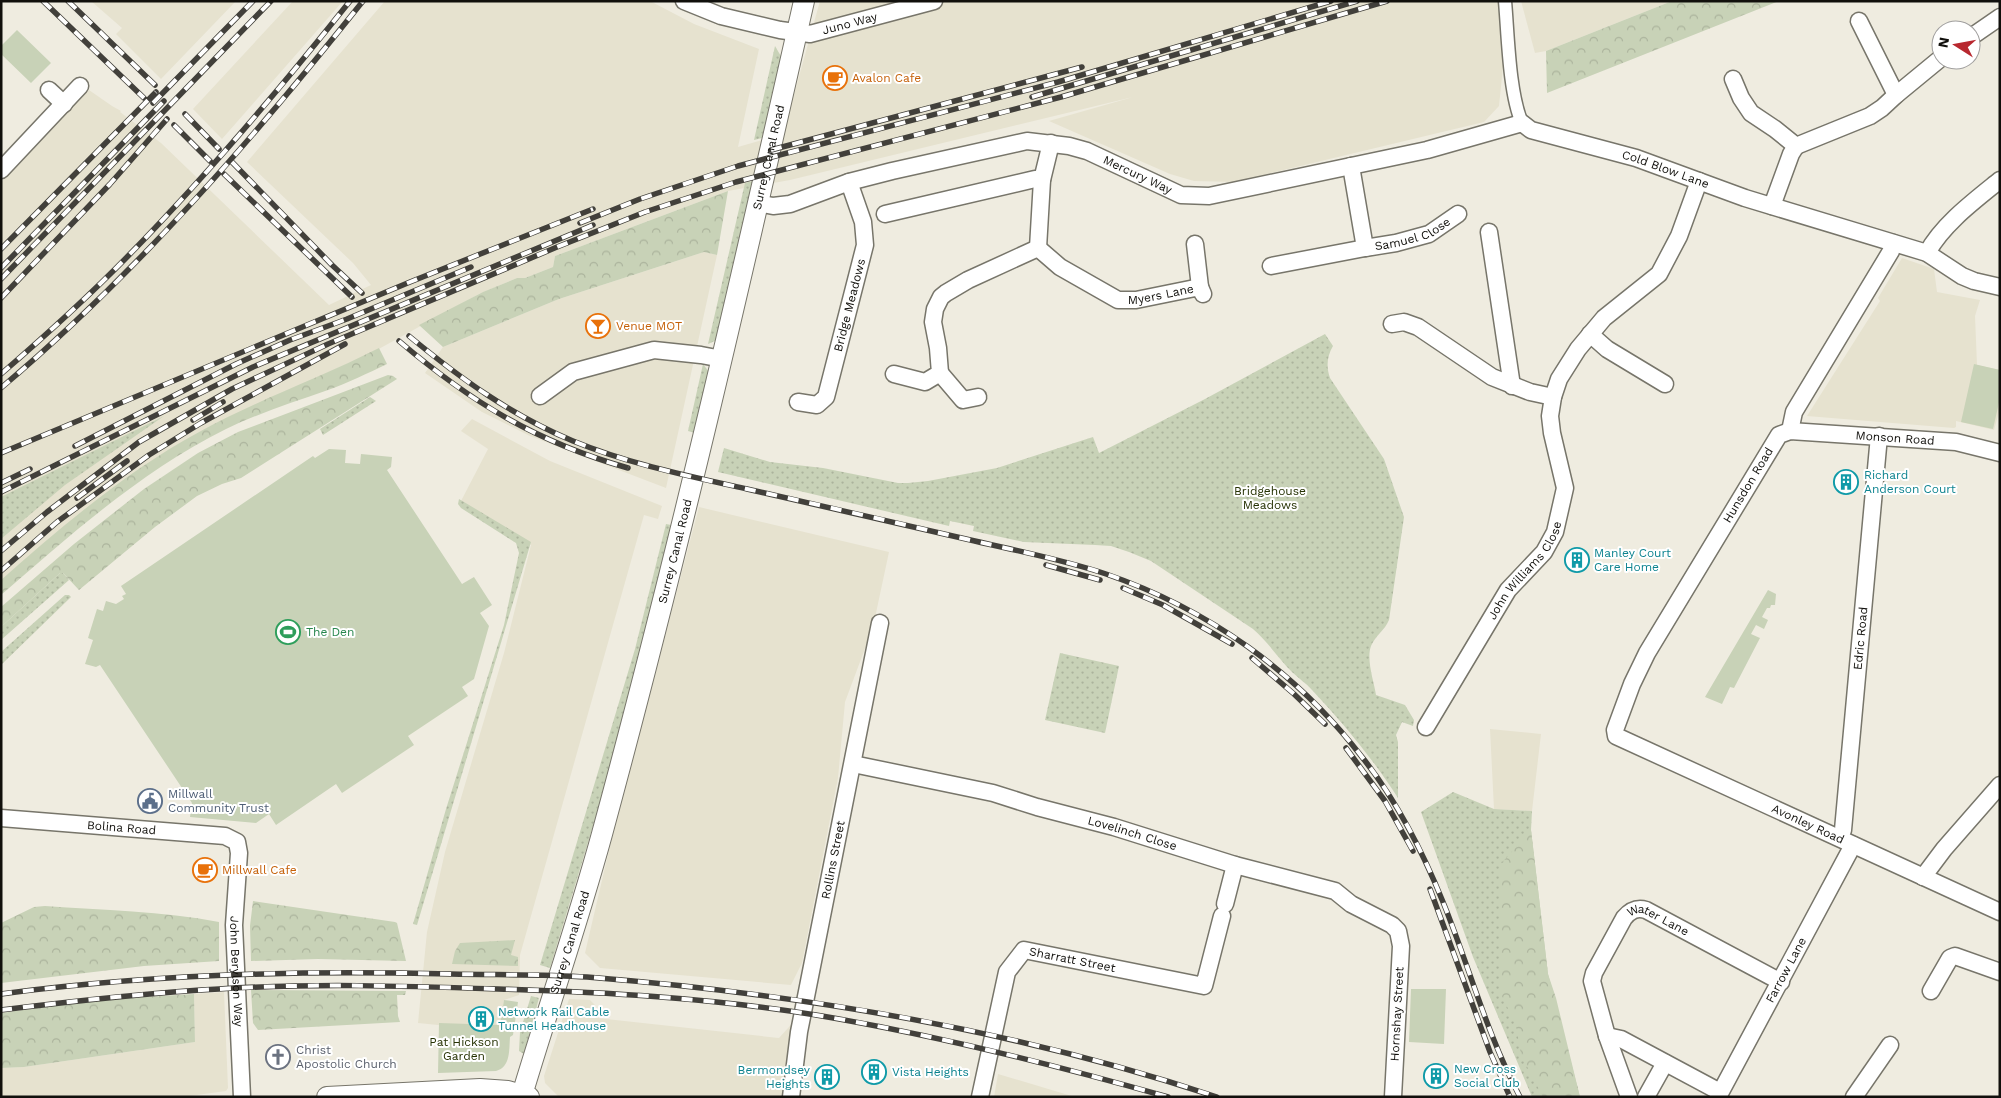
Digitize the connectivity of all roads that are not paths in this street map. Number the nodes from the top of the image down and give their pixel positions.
1 (684, 1) edge
2 (804, 1) edge
3 (934, 1) edge
4 (1505, 1) edge
5 (2000, 17) edge
6 (1859, 22) dead end
7 (1981, 30) edge
8 (796, 34) junction
9 (1931, 66) edge
10 (1733, 79) dead end
11 (80, 86) dead end
12 (49, 90) dead end
13 (1896, 95) junction
14 (64, 104) junction
15 (1522, 123) junction
16 (1050, 143) junction
17 (1796, 146) junction
18 (1351, 166) junction
19 (1, 170) edge
20 (1042, 180) junction
21 (2000, 180) edge
22 (850, 182) junction
23 (1699, 182) junction
24 (757, 203) junction
25 (1772, 206) junction
26 (885, 214) dead end
27 (1458, 214) dead end
28 (1489, 232) dead end
29 (1893, 243) junction
30 (1195, 244) dead end
31 (1038, 248) junction
32 (1366, 248) junction
33 (1927, 253) junction
34 (1271, 266) dead end
35 (2000, 287) edge
36 (1392, 324) dead end
37 (1590, 334) junction
38 (722, 359) junction
39 (940, 373) junction
40 (894, 374) dead end
41 (1665, 384) dead end
42 (1512, 386) junction
43 (540, 396) dead end
44 (978, 397) dead end
45 (1553, 397) junction
46 (798, 402) dead end
47 (1790, 431) junction
48 (1879, 436) junction
49 (2000, 453) edge
50 (880, 623) dead end
51 (1426, 727) dead end
52 (1616, 736) joint
53 (853, 764) junction
54 (2000, 784) edge
55 (1, 818) edge
56 (1846, 842) junction
57 (239, 845) joint
58 (1235, 865) junction
59 (1923, 877) junction
60 (2000, 912) edge
61 (1398, 931) joint
62 (2000, 972) edge
63 (1781, 982) junction
64 (1931, 991) dead end
65 (1607, 1036) junction
66 (1890, 1045) dead end
67 (1665, 1062) junction
68 (1719, 1094) edge
69 (526, 1096) edge
70 (242, 1097) edge
71 (327, 1097) edge
72 (791, 1097) edge
73 (980, 1097) edge
74 (1393, 1097) edge
75 (1629, 1097) edge
76 (1646, 1097) edge
77 (1854, 1097) edge

1 - 8 street
2 - 8 street, Surrey Canal Road
3 - 8 street, Juno Way
4 - 15 street
5 - 7 street
6 - 13 street
8 - 24 street, Surrey Canal Road
9 - 13 street
10 - 17 street
11 - 14 street
12 - 14 street
13 - 17 street
14 - 19 street
15 - 18 street, Mercury Way
15 - 23 street, Cold Blow Lane
16 - 18 street, Mercury Way
16 - 20 street
16 - 22 street, Mercury Way
17 - 25 street
18 - 32 street, Samuel Close
20 - 26 street
20 - 31 street
21 - 33 street
22 - 24 street, Mercury Way
22 - 46 street, Bridge Meadows
23 - 25 street, Cold Blow Lane
23 - 37 street, John Williams Close
24 - 38 street, Surrey Canal Road
25 - 29 street, Cold Blow Lane
27 - 32 street, Samuel Close
28 - 42 street
29 - 33 street, Cold Blow Lane
29 - 47 street
30 - 31 street, Myers Lane
31 - 39 street
32 - 34 street, Samuel Close
33 - 35 street, Cold Blow Lane
36 - 42 street
37 - 41 street
37 - 45 street, John Williams Close
38 - 43 street
38 - 69 street, Surrey Canal Road
39 - 40 street
39 - 44 street
42 - 45 street
45 - 51 street, John Williams Close
47 - 48 street, Monson Road
47 - 52 street, Hunsdon Road
48 - 49 street, Monson Road
48 - 56 street, Edric Road
50 - 53 street, Rollins Street
52 - 56 street, Avonley Road
53 - 58 street, Lovelinch Close
53 - 72 street, Rollins Street
54 - 59 street
55 - 57 street, Bolina Road
56 - 59 street, Avonley Road
56 - 63 street, Farrow Lane
57 - 70 street, John Berylson Way
58 - 61 street, Lovelinch Close
58 - 73 street, Sharratt Street
59 - 60 street, Avonley Road
61 - 74 street, Hornshay Street
62 - 64 street
63 - 65 street, Water Lane
63 - 68 street, Farrow Lane
65 - 67 street
65 - 75 street, Water Lane
66 - 77 street
67 - 68 street
67 - 76 street
69 - 71 street

